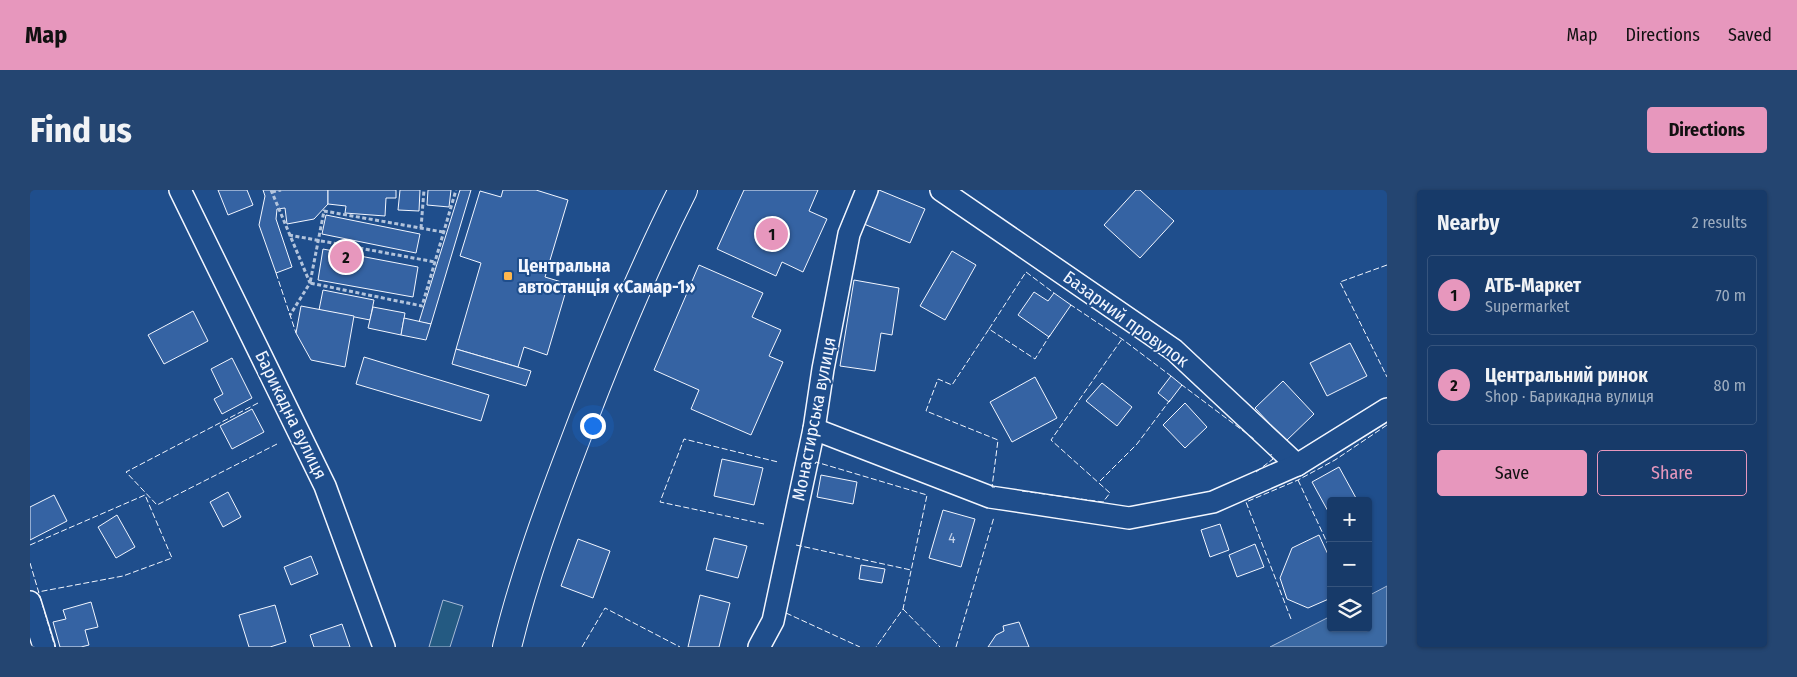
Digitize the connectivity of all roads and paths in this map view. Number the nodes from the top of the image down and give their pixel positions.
1 (180, 190) edge
2 (282, 190) edge
3 (424, 190) edge
4 (456, 190) edge
5 (683, 190) edge
6 (867, 190) edge
7 (941, 190) edge
8 (271, 191) edge
9 (421, 228) junction
10 (443, 232) junction
11 (289, 235) junction
12 (318, 241) junction
13 (435, 262) junction
14 (310, 283) junction
15 (290, 315) dead end
16 (1387, 409) edge
17 (814, 429) junction
18 (1297, 465) junction
19 (30, 602) edge
20 (44, 647) edge
21 (384, 647) edge
22 (507, 647) edge
23 (760, 647) edge

1 - 21 street, Барикадна вулиця
2 - 8 path
3 - 9 path
4 - 10 path
5 - 22 highway
6 - 17 street, Монастирська вулиця
7 - 18 street, Базарний провулок
8 - 11 path
9 - 10 path
9 - 12 path
10 - 13 path
11 - 12 path
11 - 14 path
12 - 13 path
12 - 14 path
13 - 14 path
14 - 15 path
16 - 18 street
17 - 18 street
17 - 23 street, Монастирська вулиця
19 - 20 street

